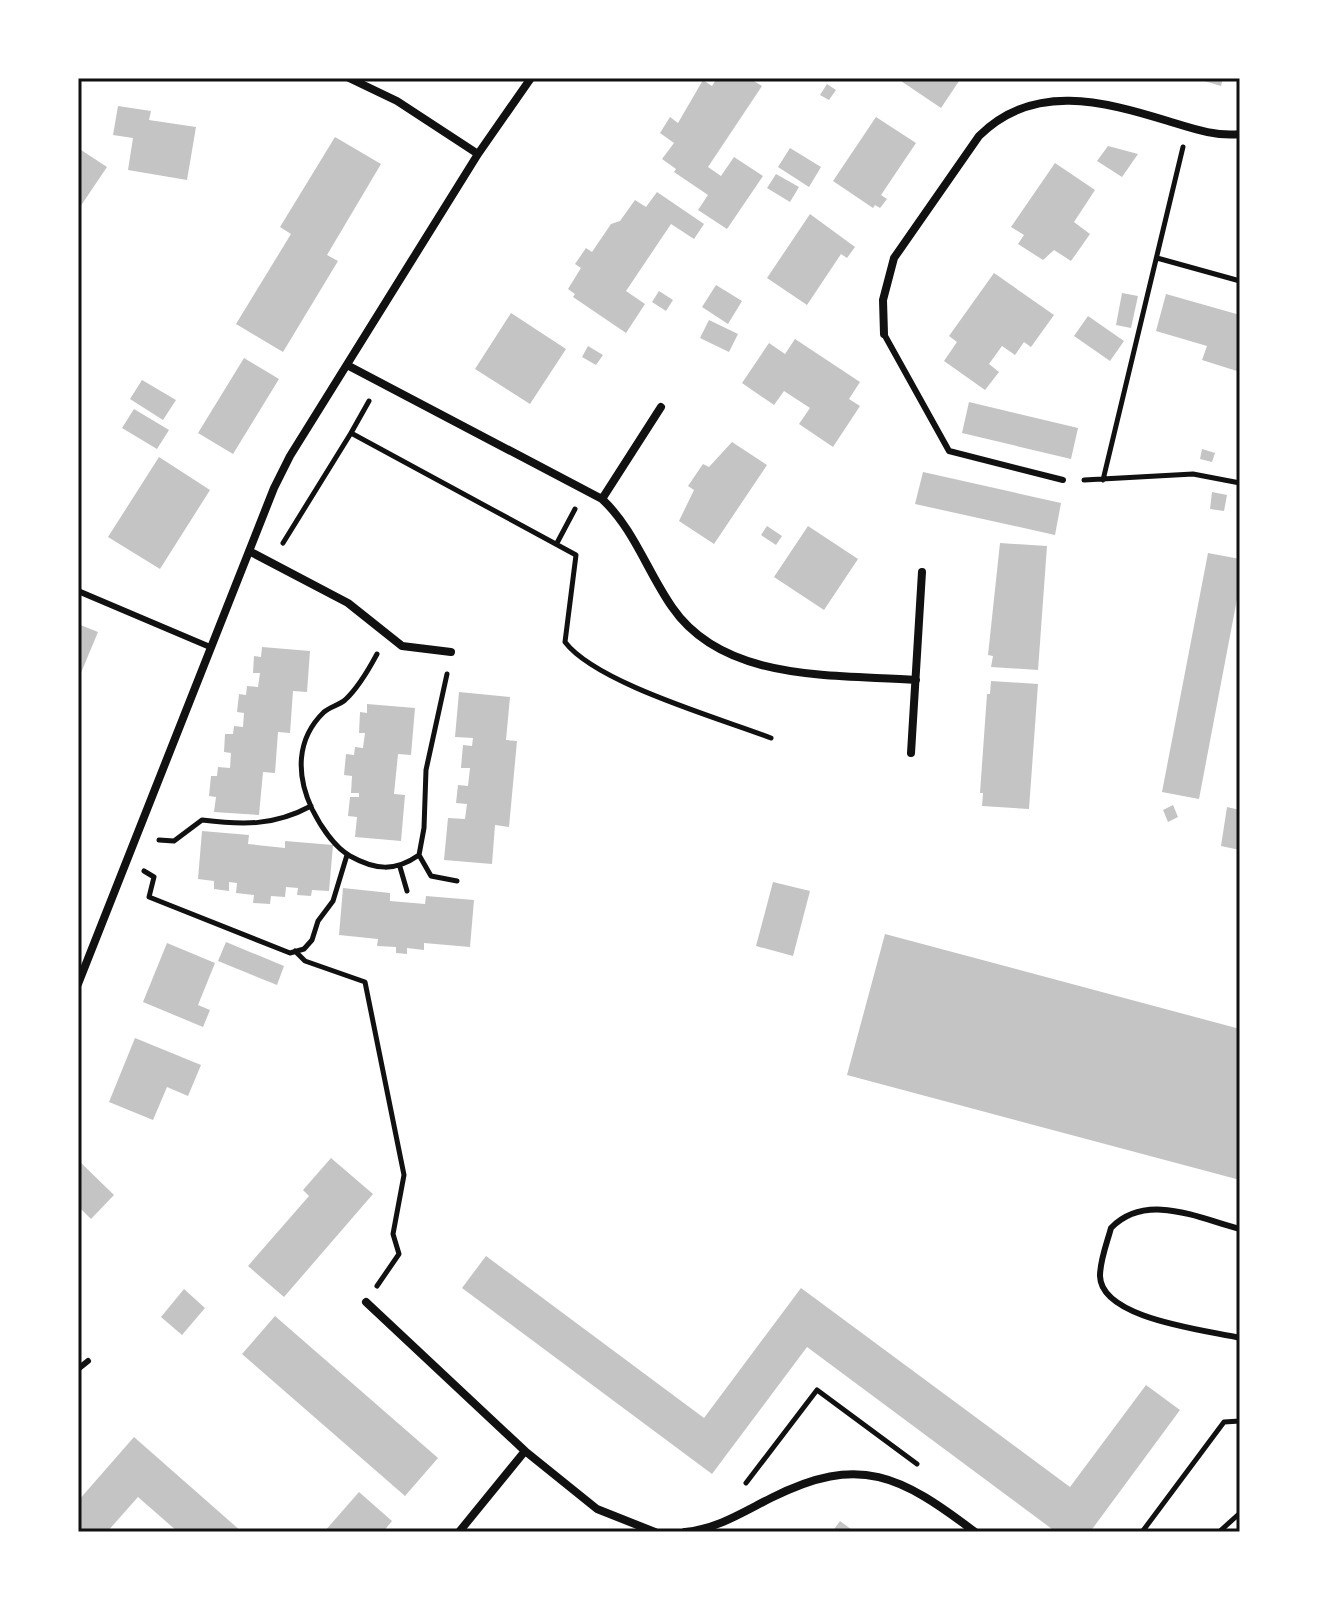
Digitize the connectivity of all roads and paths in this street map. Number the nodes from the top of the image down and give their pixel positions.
1 (349, 78) edge
2 (531, 78) edge
3 (1187, 127) junction
4 (1240, 134) edge
5 (478, 154) junction
6 (1157, 258) junction
7 (1240, 281) edge
8 (884, 334) joint
9 (347, 365) junction
10 (379, 383) junction
11 (661, 407) dead end
12 (351, 433) junction
13 (1063, 480) joint
14 (1103, 480) junction
15 (1240, 483) edge
16 (586, 489) junction
17 (602, 499) junction
18 (557, 543) junction
19 (249, 551) junction
20 (271, 561) junction
21 (922, 572) dead end
22 (78, 591) edge
23 (387, 636) junction
24 (210, 647) junction
25 (451, 652) joint
26 (916, 680) junction
27 (771, 738) dead end
28 (911, 753) dead end
29 (311, 806) junction
30 (139, 832) junction
31 (347, 855) junction
32 (419, 855) junction
33 (400, 867) junction
34 (154, 877) dead end
35 (457, 881) dead end
36 (407, 891) dead end
37 (295, 951) junction
38 (78, 984) edge
39 (1240, 1229) edge
40 (366, 1302) joint
41 (1240, 1338) edge
42 (88, 1361) dead end
43 (78, 1369) edge
44 (1240, 1421) edge
45 (525, 1451) junction
46 (922, 1468) dead end
47 (741, 1491) dead end
48 (1240, 1513) edge
49 (459, 1532) edge
50 (655, 1532) edge
51 (685, 1532) edge
52 (975, 1532) edge
53 (1142, 1532) edge
54 (1219, 1532) edge

1 - 5 street
2 - 5 street
3 - 4 street
3 - 6 path
3 - 8 street
5 - 9 street
6 - 7 path
6 - 14 path
8 - 13 lane
9 - 10 street
9 - 19 street
10 - 12 path
10 - 16 street
11 - 17 street
12 - 18 path
12 - 20 path
13 - 14 path
14 - 15 path
16 - 17 street
16 - 18 path
17 - 26 street
18 - 27 path
19 - 20 street
19 - 24 street
20 - 23 street
21 - 26 street
22 - 24 lane
23 - 25 street
23 - 29 path
24 - 30 street
25 - 32 path
26 - 28 street
29 - 30 path
29 - 31 path
30 - 38 street
31 - 33 path
31 - 37 path
32 - 33 path
32 - 35 path
33 - 36 path
34 - 37 path
37 - 40 path
39 - 41 lane
40 - 45 street
42 - 43 lane
44 - 53 path
45 - 49 street
45 - 50 street
46 - 47 path
48 - 54 path
51 - 52 street

